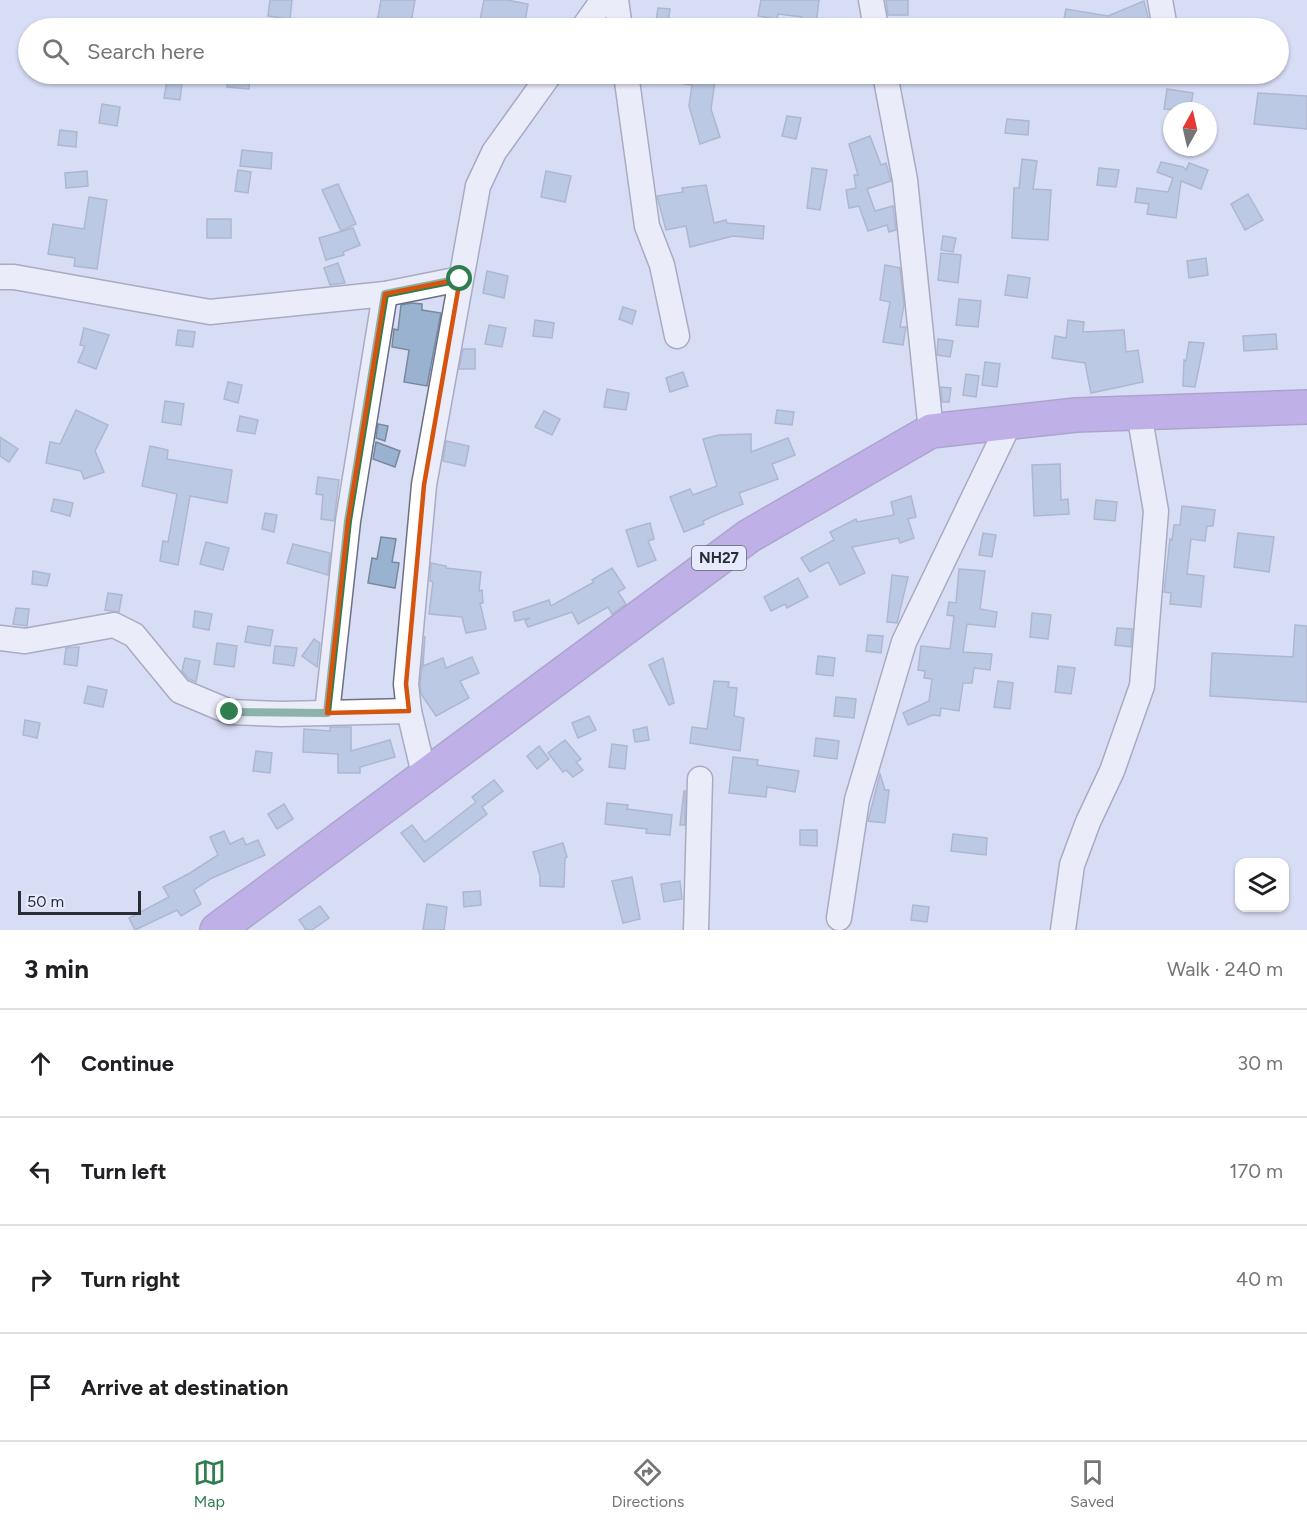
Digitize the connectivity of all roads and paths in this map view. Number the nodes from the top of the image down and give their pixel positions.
1 (603, 0) edge
2 (616, 0) edge
3 (871, 0) edge
4 (1160, 0) edge
5 (590, 18) edge
6 (619, 18) edge
7 (874, 18) edge
8 (1163, 18) edge
9 (543, 84) edge
10 (627, 84) edge
11 (887, 84) edge
12 (0, 277) edge
13 (460, 279) junction
14 (385, 294) junction
15 (677, 336) dead end
16 (1307, 407) edge
17 (1139, 413) junction
18 (1010, 422) junction
19 (932, 431) junction
20 (0, 638) edge
21 (409, 711) junction
22 (327, 713) junction
23 (424, 774) junction
24 (700, 779) dead end
25 (839, 918) dead end
26 (217, 930) edge
27 (696, 930) edge
28 (1063, 930) edge

1 - 5 street
2 - 6 street
3 - 7 street
4 - 8 street
9 - 13 street
10 - 15 street
11 - 19 street
12 - 14 street
13 - 14 street
13 - 21 street
14 - 22 street
16 - 17 highway, NH27
17 - 18 highway, NH27
17 - 28 street
18 - 19 highway, NH27
18 - 25 street
19 - 23 highway, NH27
20 - 22 street
21 - 22 street
21 - 23 street
23 - 26 highway, NH27
24 - 27 street

